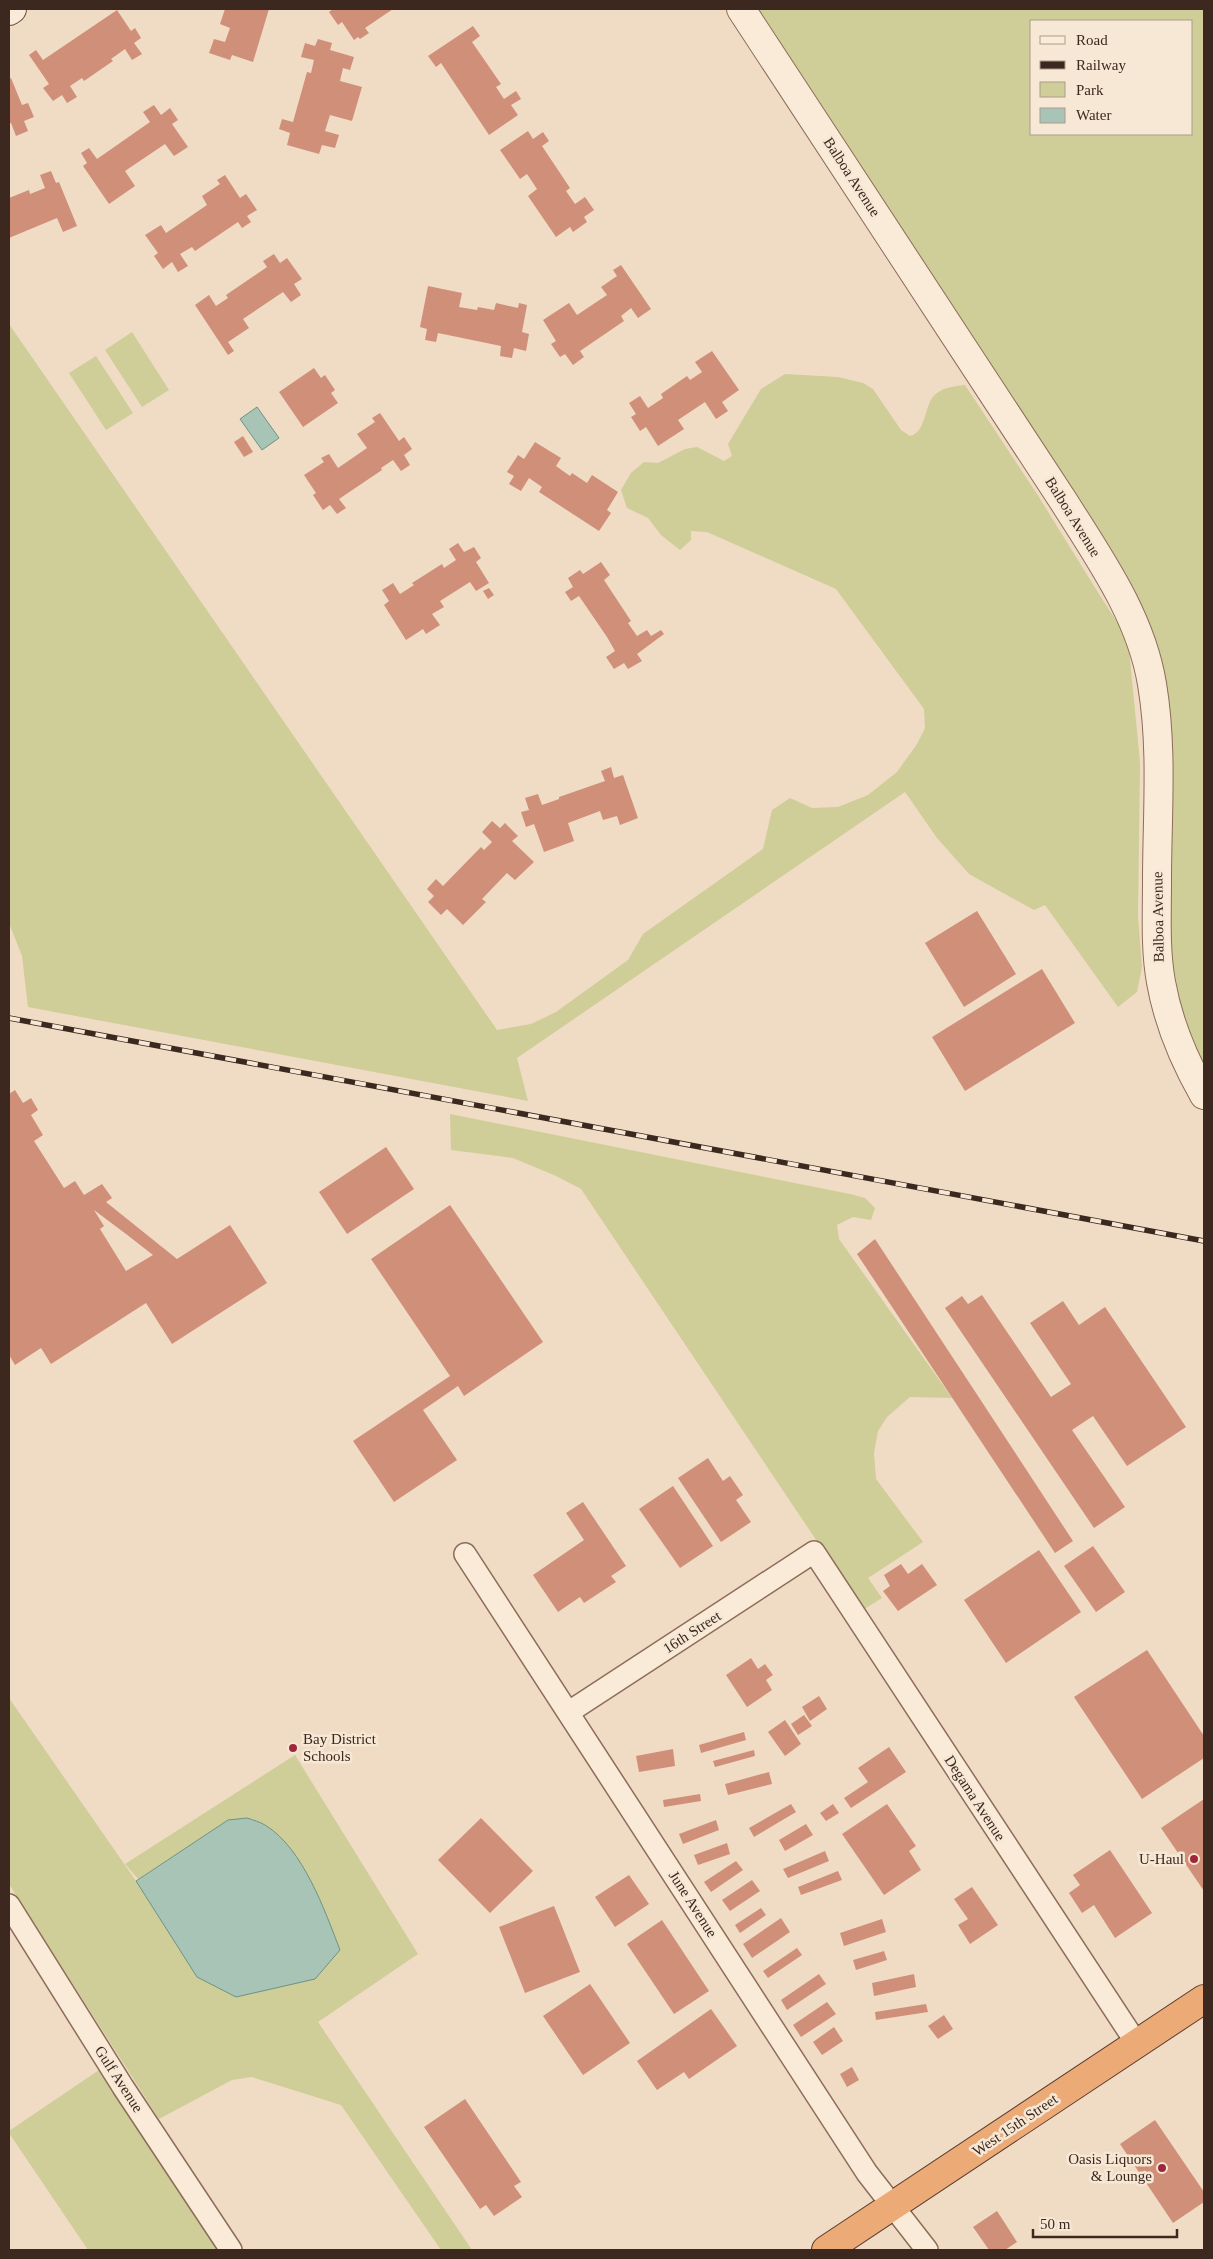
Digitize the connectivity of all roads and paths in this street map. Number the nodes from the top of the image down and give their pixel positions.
1 (741, 9) edge
2 (1204, 1095) edge
3 (814, 1552) joint
4 (465, 1554) dead end
5 (569, 1712) junction
6 (9, 1906) edge
7 (1204, 1999) edge
8 (1137, 2044) junction
9 (894, 2205) junction
10 (231, 2250) edge
11 (826, 2250) edge
12 (927, 2250) edge

1 - 2 street, Balboa Avenue
3 - 5 street, 16th Street
3 - 8 street, Degama Avenue
4 - 5 street, June Avenue
5 - 9 street, June Avenue
6 - 10 street, Gulf Avenue
7 - 8 highway, West 15th Street
8 - 9 highway, West 15th Street
9 - 11 highway, West 15th Street
9 - 12 street, June Avenue

